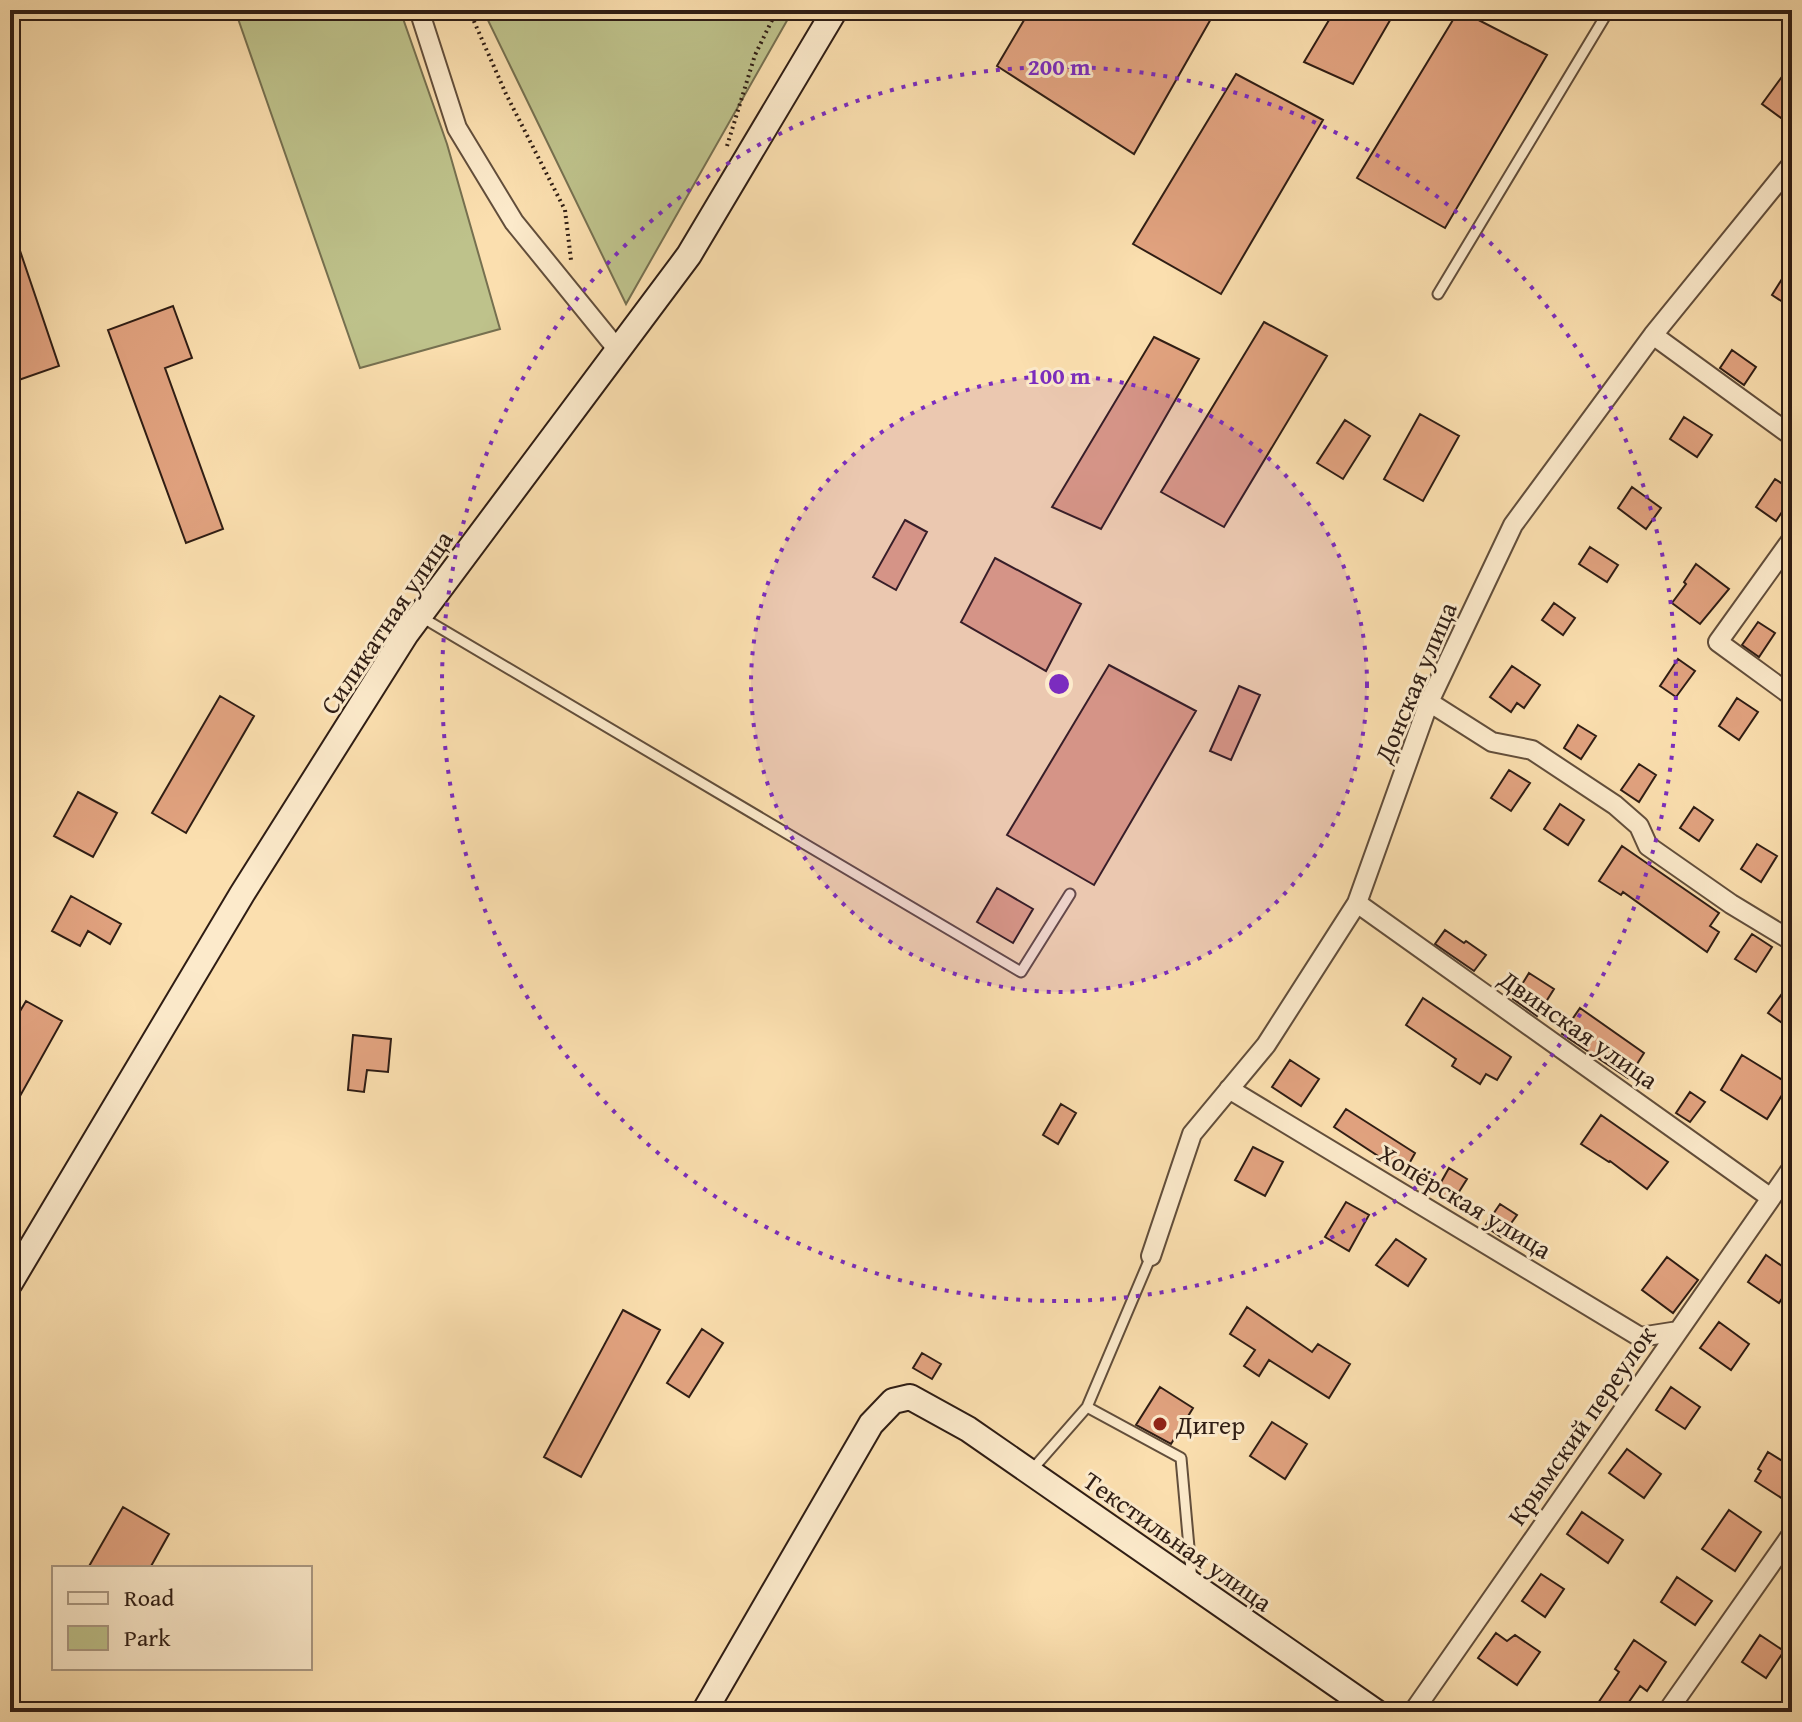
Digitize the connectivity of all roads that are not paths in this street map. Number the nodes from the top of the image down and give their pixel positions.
1 (419, 10) edge
2 (835, 10) edge
3 (1609, 10) edge
4 (1792, 164) edge
5 (1438, 294) dead end
6 (1653, 335) junction
7 (618, 350) junction
8 (1792, 436) edge
9 (1792, 539) edge
10 (420, 616) junction
11 (1792, 696) edge
12 (1429, 702) junction
13 (1070, 894) dead end
14 (1357, 903) junction
15 (1792, 941) edge
16 (1229, 1089) junction
17 (1792, 1168) edge
18 (1771, 1198) junction
19 (1151, 1256) joint
20 (11, 1280) edge
21 (1678, 1331) junction
22 (1087, 1407) junction
23 (1030, 1472) junction
24 (1792, 1534) edge
25 (1192, 1585) junction
26 (704, 1712) edge
27 (1376, 1712) edge
28 (1413, 1712) edge
29 (1667, 1712) edge

1 - 7 street
2 - 7 street, Силикатная улица
3 - 5 lane
4 - 6 street, Донская улица
6 - 8 street
6 - 12 street, Донская улица
7 - 10 street, Силикатная улица
9 - 11 street
10 - 13 lane
10 - 20 street, Силикатная улица
12 - 14 street, Донская улица
12 - 15 street
14 - 16 street, Донская улица
14 - 18 street, Двинская улица
16 - 19 street, Донская улица
16 - 21 street, Хопёрская улица
17 - 18 street, Крымский переулок
18 - 21 street, Крымский переулок
19 - 22 lane
21 - 28 street, Крымский переулок
22 - 23 lane
22 - 25 lane
23 - 25 street, Текстильная улица
23 - 26 street, Текстильная улица
24 - 29 street
25 - 27 street, Текстильная улица

